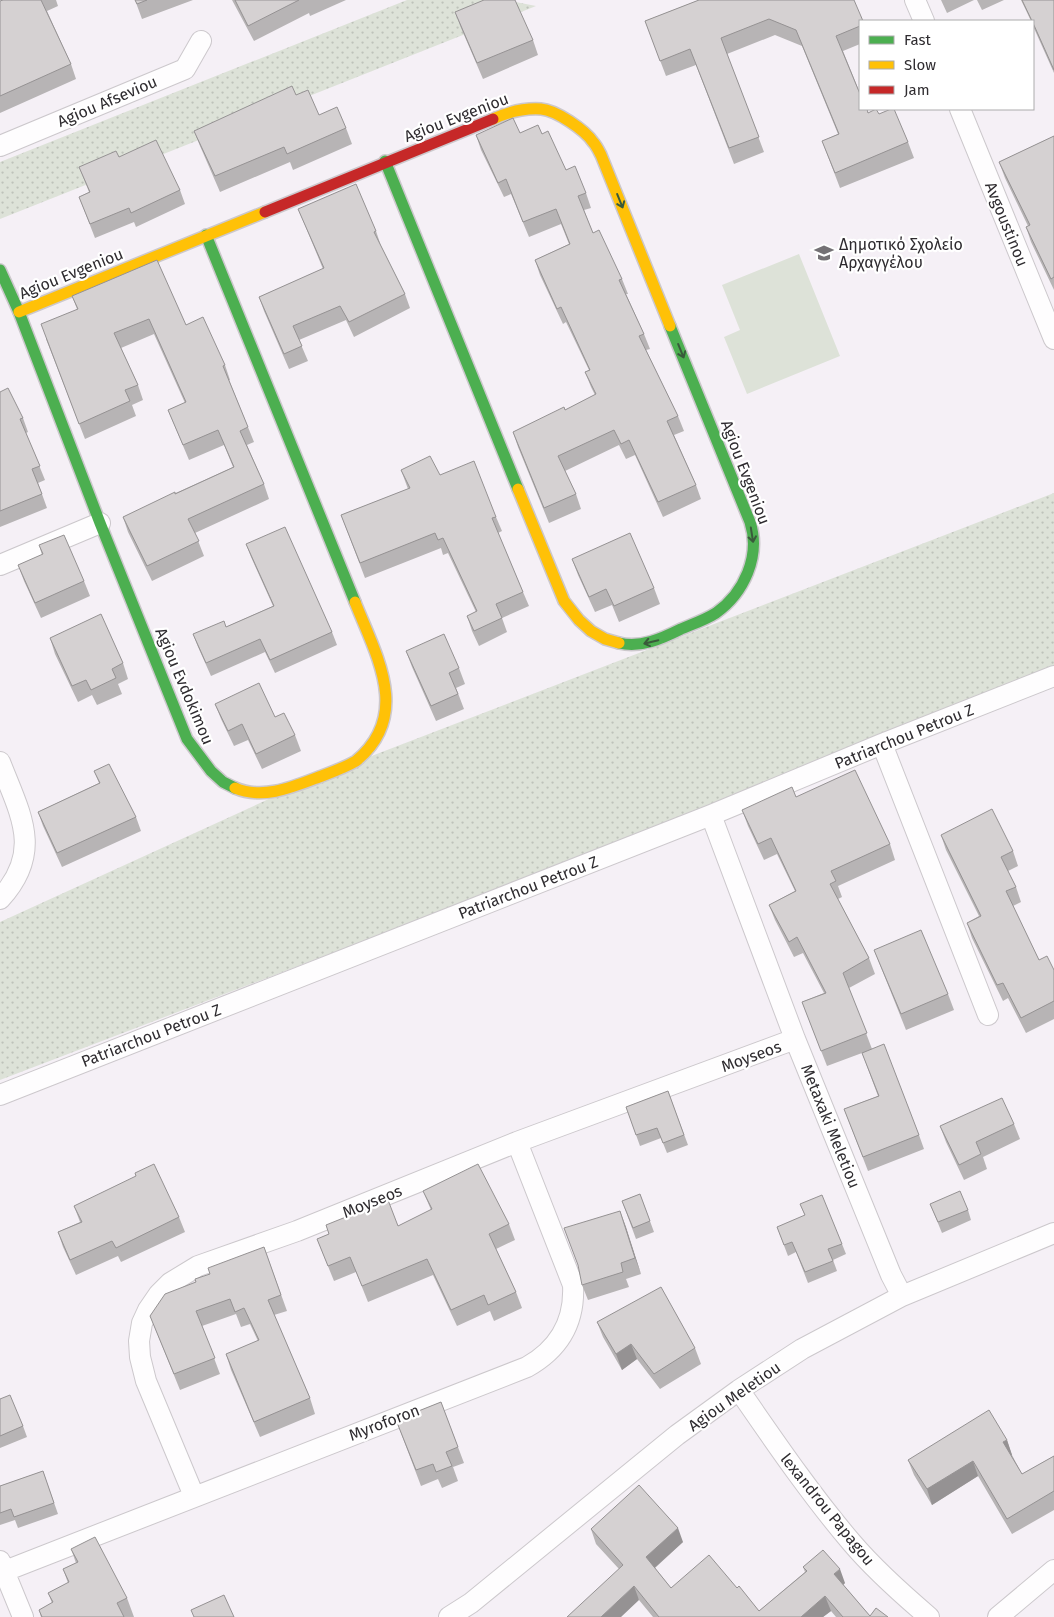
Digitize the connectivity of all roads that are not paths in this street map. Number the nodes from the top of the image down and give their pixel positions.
1 (915, 0) edge
2 (924, 20) edge
3 (201, 41) dead end
4 (960, 110) edge
5 (0, 146) edge
6 (385, 161) junction
7 (206, 236) junction
8 (0, 270) edge
9 (19, 312) junction
10 (1054, 339) edge
11 (100, 523) junction
12 (0, 565) edge
13 (1054, 676) edge
14 (882, 744) junction
15 (0, 762) edge
16 (711, 815) junction
17 (0, 899) edge
18 (988, 1014) dead end
19 (796, 1039) junction
20 (0, 1094) edge
21 (517, 1142) junction
22 (1054, 1233) edge
23 (902, 1296) junction
24 (739, 1390) junction
25 (194, 1496) junction
26 (2, 1566) edge
27 (1054, 1570) edge
28 (455, 1615) edge
29 (23, 1617) edge
30 (929, 1617) edge
31 (998, 1617) edge

1 - 2 street
3 - 5 street, Agiou Afseviou
4 - 10 street, Avgoustinou
6 -> 6 street, Agiou Evgeniou
6 - 7 street, Agiou Evgeniou
7 - 9 street, Agiou Evgeniou
7 - 11 street, Agiou Evdokimou
8 - 9 street, Agiou Evdokimou
9 - 11 street, Agiou Evdokimou
11 - 12 street
13 - 14 street, Patriarchou Petrou Z
14 - 16 street, Patriarchou Petrou Z
14 - 18 street
15 - 17 street
16 - 19 street, Metaxaki Meletiou
16 - 20 street, Patriarchou Petrou Z
19 - 21 street, Moyseos
19 - 23 street, Metaxaki Meletiou
21 - 25 street, Moyseos
21 - 25 street, Myroforon
22 - 23 street, Agiou Meletiou
23 - 24 street, Agiou Meletiou
24 - 28 street, Agiou Meletiou
24 - 30 street, lexandrou Papagou
25 - 26 street, Myroforon
26 - 29 street
27 - 31 street

